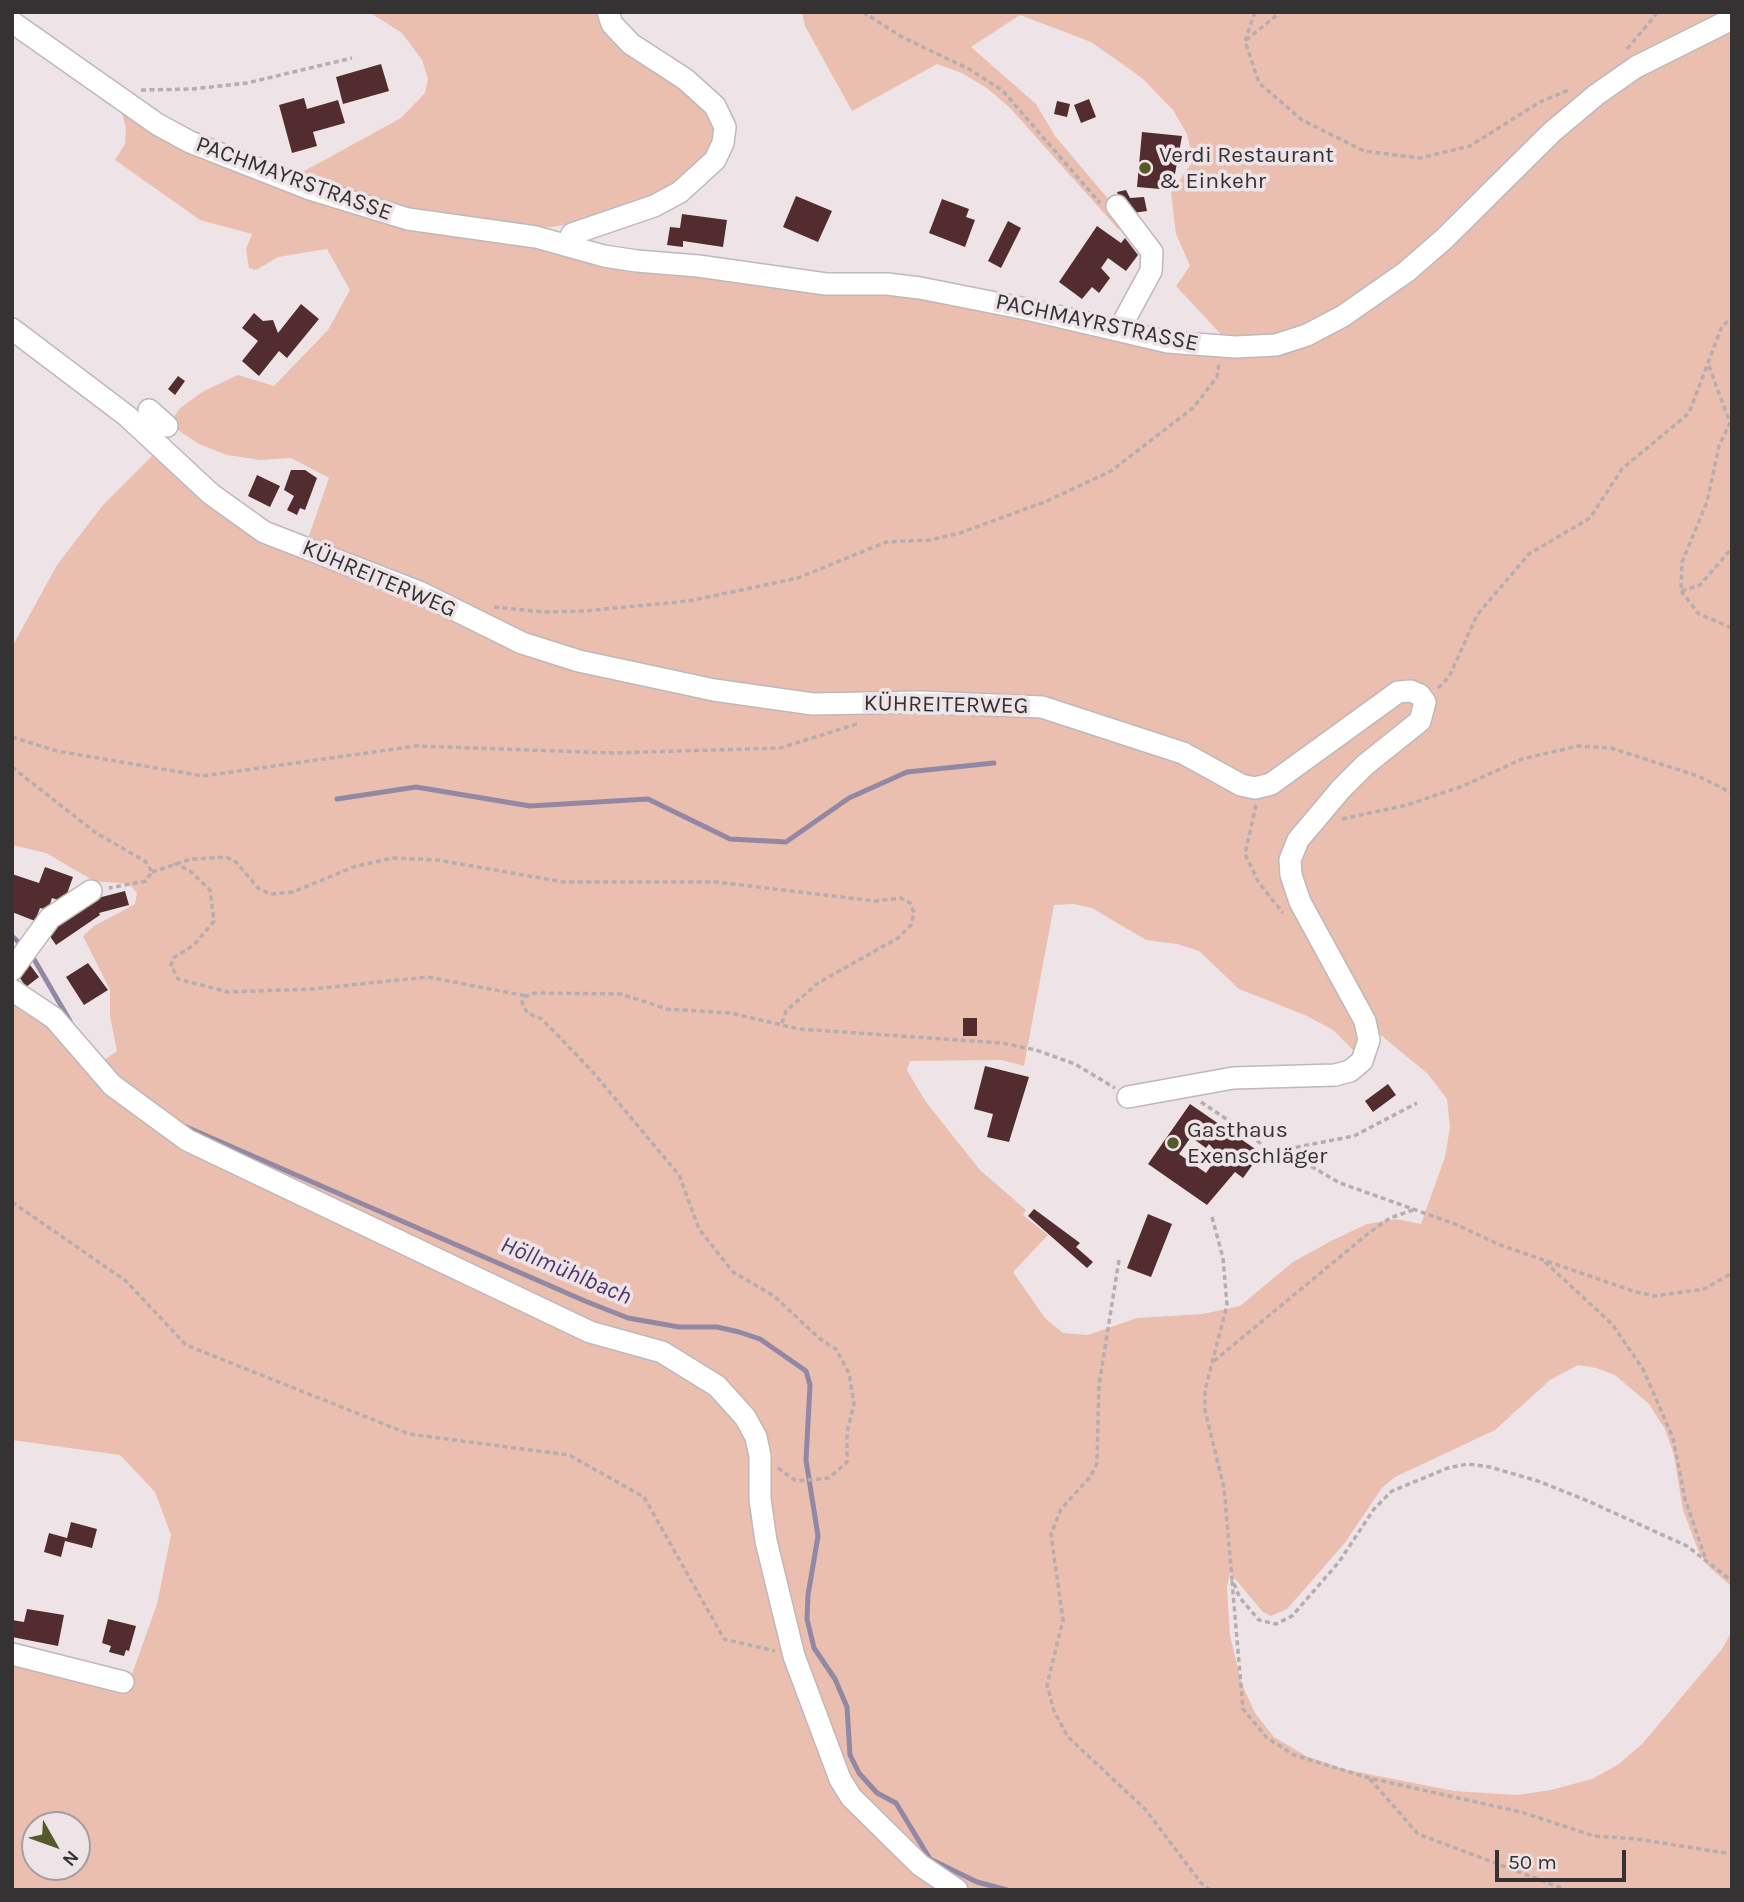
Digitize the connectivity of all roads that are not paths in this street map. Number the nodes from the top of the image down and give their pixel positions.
1 (608, 12) edge
2 (1732, 19) edge
3 (12, 22) edge
4 (1112, 208) road end
5 (567, 244) junction
6 (12, 329) edge
7 (1119, 330) junction
8 (91, 891) road end
9 (22, 955) edge
10 (12, 990) edge
11 (1128, 1097) road end
12 (12, 1654) edge
13 (123, 1682) dead end
14 (957, 1890) edge

1 - 5 street
2 - 7 street, PACHMAYRSTRASSE
3 - 5 street, PACHMAYRSTRASSE
4 - 7 street
5 - 7 street, PACHMAYRSTRASSE
6 - 11 street, KÜHREITERWEG
8 - 9 street
10 - 14 street
12 - 13 street

